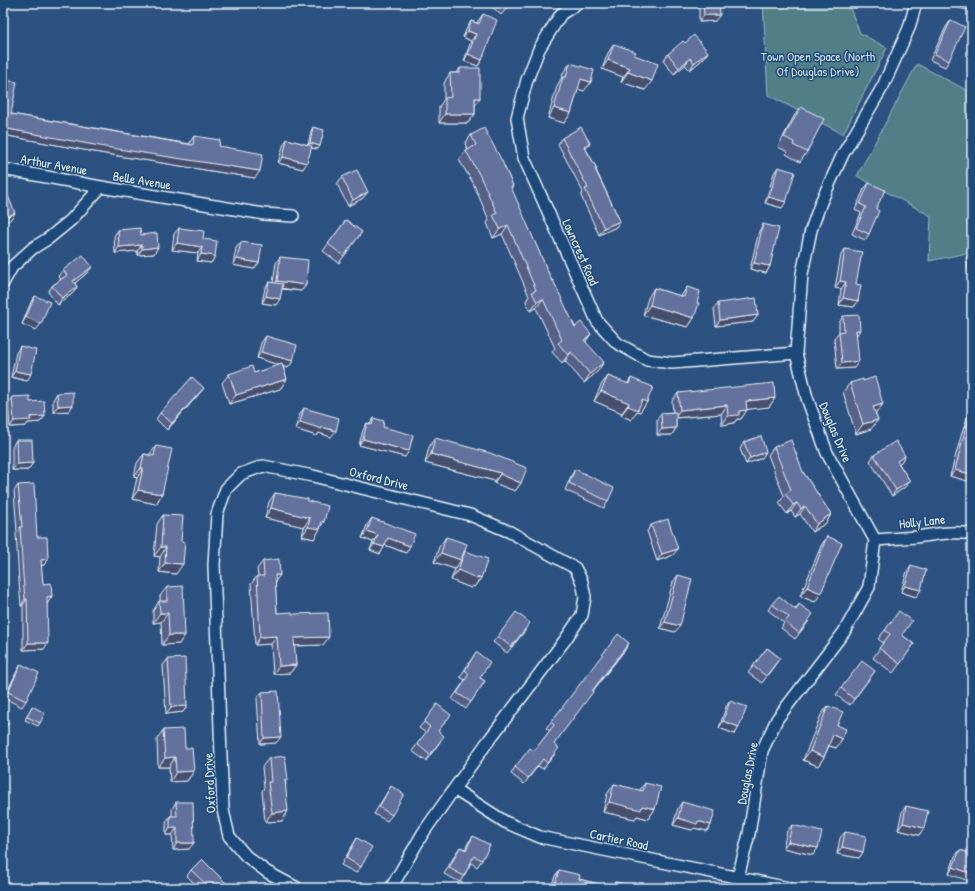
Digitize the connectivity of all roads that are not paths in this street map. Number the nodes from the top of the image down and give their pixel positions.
1 (578, 3) edge
2 (916, 3) edge
3 (3, 169) edge
4 (100, 187) junction
5 (293, 216) dead end
6 (3, 283) edge
7 (796, 353) junction
8 (972, 534) edge
9 (875, 540) junction
10 (454, 789) junction
11 (738, 877) junction
12 (297, 888) edge
13 (391, 888) edge
14 (789, 888) edge

1 - 7 street, Lawncrest Road
2 - 7 street, Douglas Drive
3 - 4 street, Arthur Avenue
4 - 5 street, Belle Avenue
4 - 6 street, Belle Avenue
7 - 9 street, Douglas Drive
8 - 9 street, Holly Lane
9 - 11 street, Douglas Drive
10 - 11 street, Cartier Road
10 - 12 street, Oxford Drive
10 - 13 street, Oxford Drive
11 - 14 street, Cartier Road

